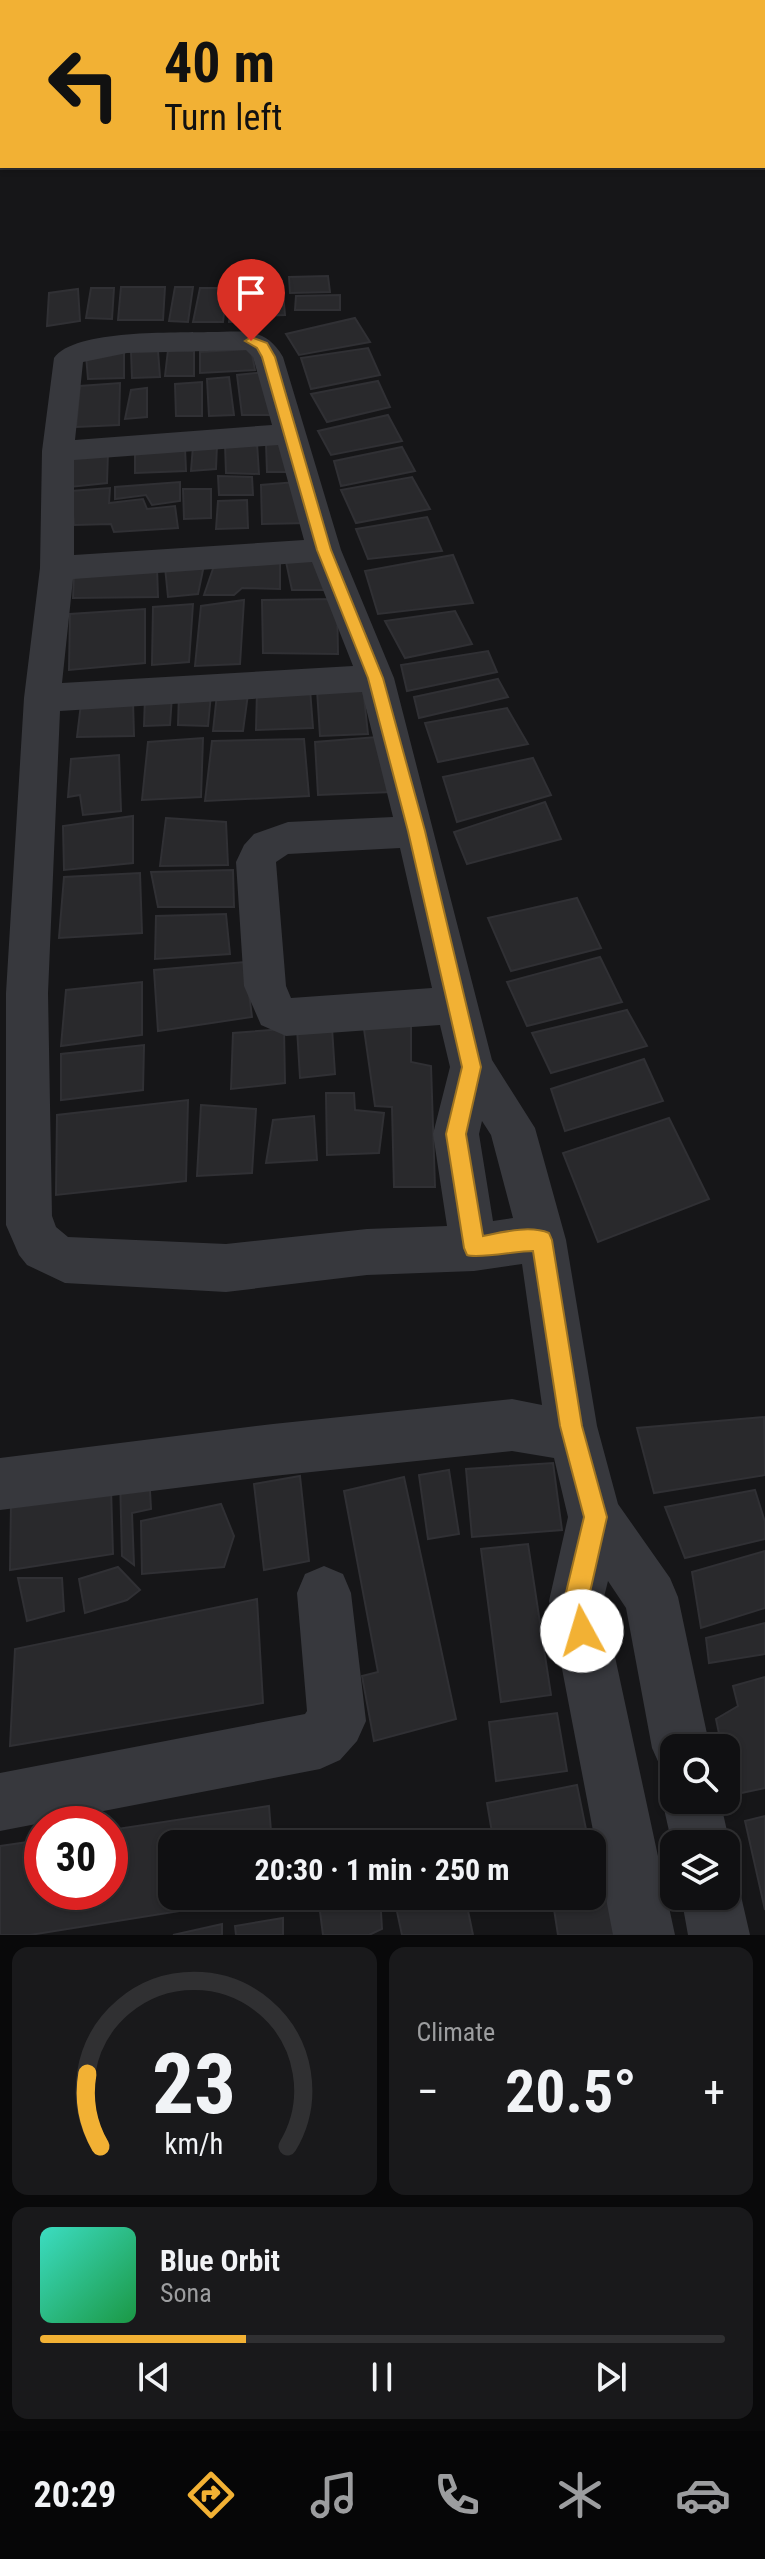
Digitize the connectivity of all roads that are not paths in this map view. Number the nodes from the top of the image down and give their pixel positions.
1 (292, 434) junction
2 (58, 451) junction
3 (324, 550) junction
4 (57, 568) junction
5 (376, 678) junction
6 (42, 698) junction
7 (416, 831) junction
8 (457, 1005) junction
9 (472, 1067) junction
10 (542, 1240) junction
11 (474, 1248) junction
12 (571, 1428) junction
13 (0, 1484) edge
14 (595, 1517) junction
15 (324, 1593) dead end
16 (678, 1734) edge
17 (0, 1802) edge
18 (714, 1910) edge
19 (644, 1935) edge
20 (719, 1935) edge

1 - 2 street
1 - 2 street
1 - 3 street
2 - 4 street
3 - 4 street
3 - 5 street
4 - 6 street
5 - 6 street
5 - 7 street
6 - 11 street
7 - 8 street
7 - 8 street
8 - 9 street
9 - 10 street
9 - 11 street
10 - 11 street
10 - 12 street
12 - 13 street
12 - 14 street
14 - 16 street
14 - 19 street
15 - 17 street
18 - 20 street

